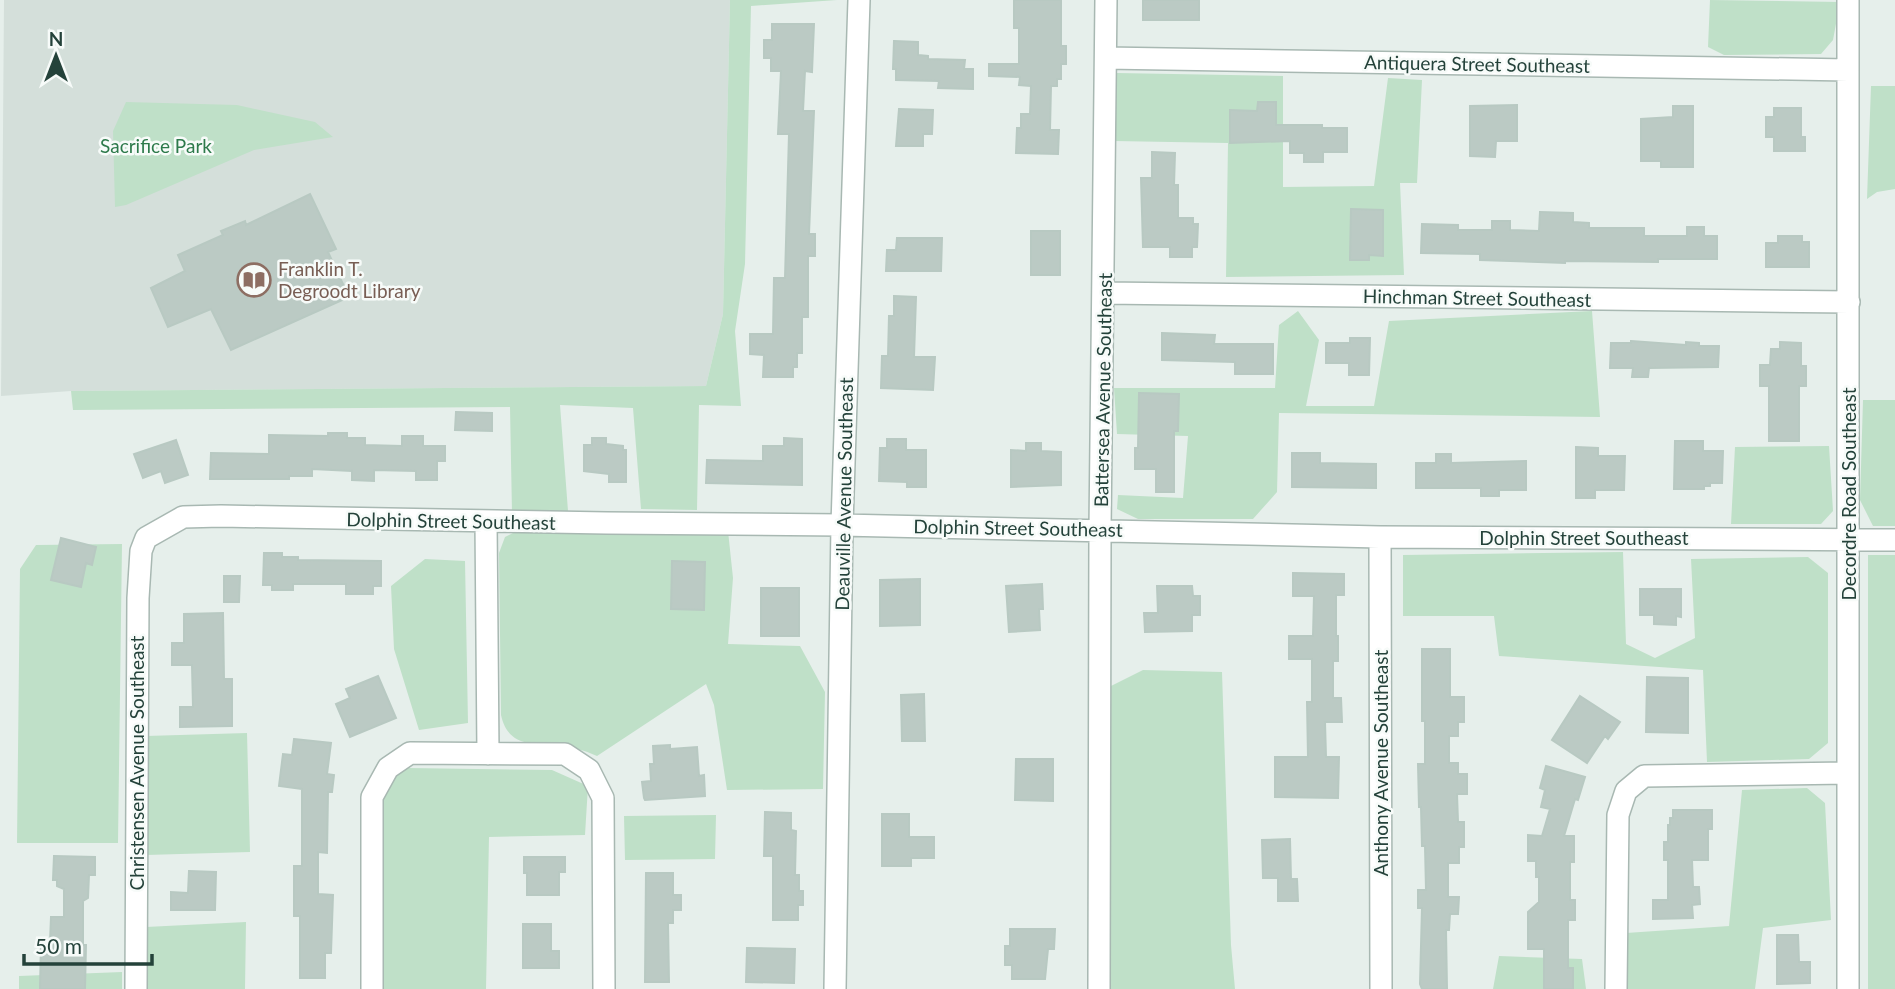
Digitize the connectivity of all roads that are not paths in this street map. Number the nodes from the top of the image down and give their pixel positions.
1 (859, 0) edge
2 (1106, 0) edge
3 (1848, 0) edge
4 (1106, 58) junction
5 (1848, 70) junction
6 (1104, 293) junction
7 (1849, 302) junction
8 (486, 521) junction
9 (842, 524) junction
10 (1100, 529) junction
11 (1380, 537) junction
12 (146, 538) joint
13 (1850, 540) junction
14 (1895, 540) edge
15 (488, 754) junction
16 (1848, 773) junction
17 (136, 989) edge
18 (372, 989) edge
19 (604, 989) edge
20 (835, 989) edge
21 (1098, 989) edge
22 (1381, 989) edge
23 (1616, 989) edge
24 (1848, 989) edge

1 - 9 street, Deauville Avenue Southeast
2 - 4 street, Battersea Avenue Southeast
3 - 5 street, Decordre Road Southeast
4 - 5 street, Antiquera Street Southeast
4 - 6 street, Battersea Avenue Southeast
5 - 7 street, Decordre Road Southeast
6 - 7 street, Hinchman Street Southeast
6 - 10 street, Battersea Avenue Southeast
7 - 13 street, Decordre Road Southeast
8 - 9 street, Dolphin Street Southeast
8 - 12 street, Dolphin Street Southeast
8 - 15 street
9 - 10 street, Dolphin Street Southeast
9 - 20 street, Deauville Avenue Southeast
10 - 11 street, Dolphin Street Southeast
10 - 21 street, Battersea Avenue Southeast
11 - 13 street, Dolphin Street Southeast
11 - 22 street, Anthony Avenue Southeast
12 - 17 street, Christensen Avenue Southeast
13 - 14 street, Dolphin Street Southeast
13 - 16 street, Decordre Road Southeast
15 - 18 street
15 - 19 street
16 - 23 street
16 - 24 street, Decordre Road Southeast

